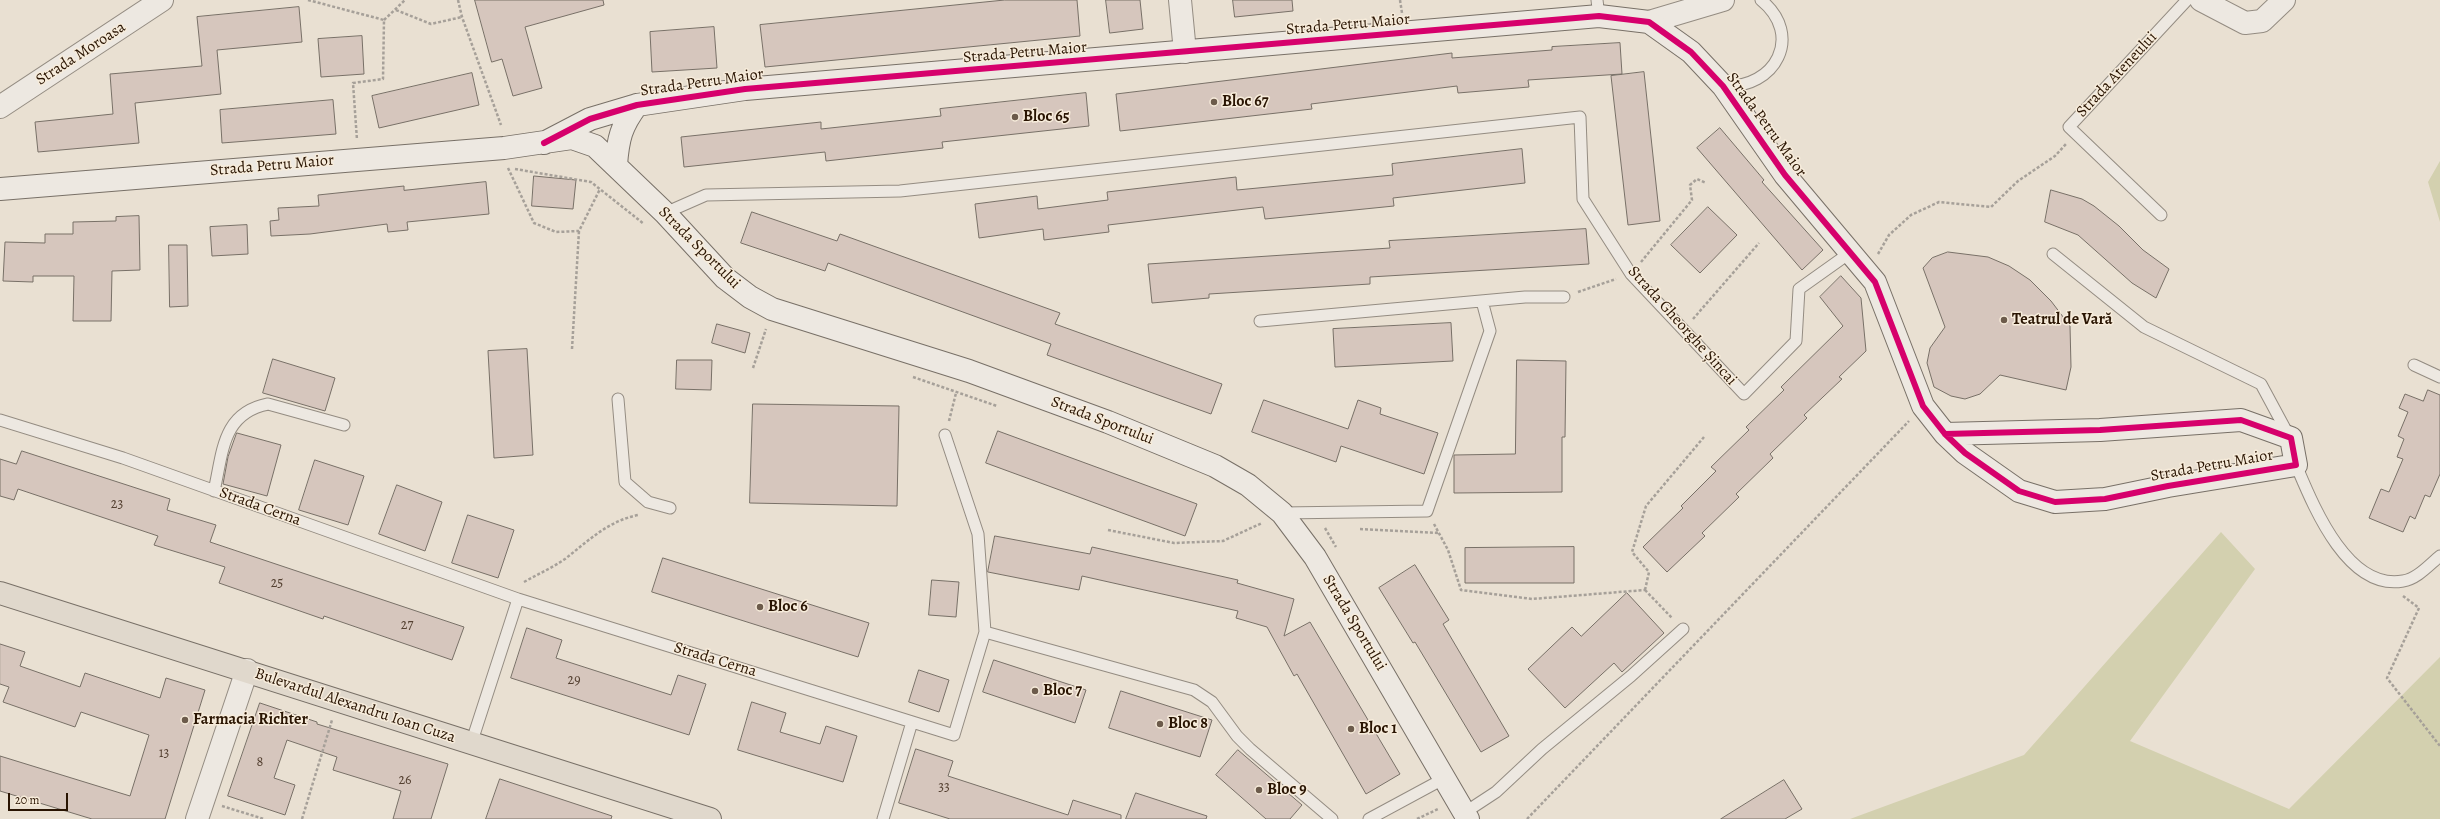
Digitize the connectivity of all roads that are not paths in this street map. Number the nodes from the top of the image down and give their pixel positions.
1 (1180, 0) edge
2 (1723, 0) edge
3 (1761, 0) edge
4 (2187, 0) edge
5 (2201, 0) edge
6 (2284, 0) edge
7 (158, 1) edge
8 (1598, 8) edge
9 (1649, 22) junction
10 (1185, 52) junction
11 (1723, 86) junction
12 (637, 106) junction
13 (0, 107) edge
14 (544, 143) junction
15 (616, 165) junction
16 (0, 189) edge
17 (665, 213) junction
18 (2161, 215) dead end
19 (1851, 252) junction
20 (2053, 254) dead end
21 (1564, 296) road end
22 (1482, 301) junction
23 (1260, 321) dead end
24 (2414, 365) dead end
25 (2440, 377) edge
26 (618, 399) dead end
27 (0, 420) edge
28 (344, 425) dead end
29 (1945, 434) junction
30 (946, 435) road end
31 (2291, 438) junction
32 (2296, 465) junction
33 (214, 491) junction
34 (670, 508) road end
35 (1282, 513) junction
36 (2440, 556) edge
37 (0, 593) edge
38 (518, 599) junction
39 (1683, 629) road end
40 (985, 632) junction
41 (247, 670) junction
42 (912, 722) junction
43 (471, 744) junction
44 (1437, 782) junction
45 (1458, 815) edge
46 (197, 819) edge
47 (710, 819) edge
48 (883, 819) edge
49 (1332, 819) edge
50 (1369, 819) edge

1 - 10 street
2 - 9 street
3 - 11 lane
4 - 18 lane, Strada Ateneului
5 - 6 street
7 - 13 street, Strada Moroasa
8 - 9 street, Strada Petru Maior
8 - 10 street, Strada Petru Maior
9 - 11 street, Strada Petru Maior
10 - 12 street, Strada Petru Maior
11 - 19 street, Strada Petru Maior
12 - 14 street, Strada Petru Maior
12 - 15 street, Strada Petru Maior
14 - 15 street, Strada Petru Maior
14 - 16 street, Strada Petru Maior
15 - 17 street, Strada Sportului
17 - 19 lane, Strada Gheorghe Șincai
17 - 35 street, Strada Sportului
19 - 29 street, Strada Petru Maior
20 - 31 lane, Strada Petru Maior
21 - 22 lane
22 - 23 lane
22 - 35 lane
24 - 25 lane
26 - 34 lane
27 - 33 lane, Strada Cerna
28 - 33 lane
29 - 31 street, Strada Petru Maior
29 - 32 street, Strada Petru Maior
30 - 40 lane
31 - 32 street, Strada Petru Maior
32 - 36 lane, Strada Petru Maior
33 - 38 lane, Strada Cerna
35 - 44 street, Strada Sportului
37 - 41 main road, Bulevardul Alexandru Ioan Cuza
38 - 42 lane, Strada Cerna
38 - 43 lane
39 - 45 lane
40 - 42 lane, Strada Cerna
40 - 49 lane
41 - 43 main road, Bulevardul Alexandru Ioan Cuza
41 - 46 street
42 - 48 lane
43 - 47 main road, Bulevardul Alexandru Ioan Cuza
44 - 45 street, Strada Sportului
44 - 50 lane

